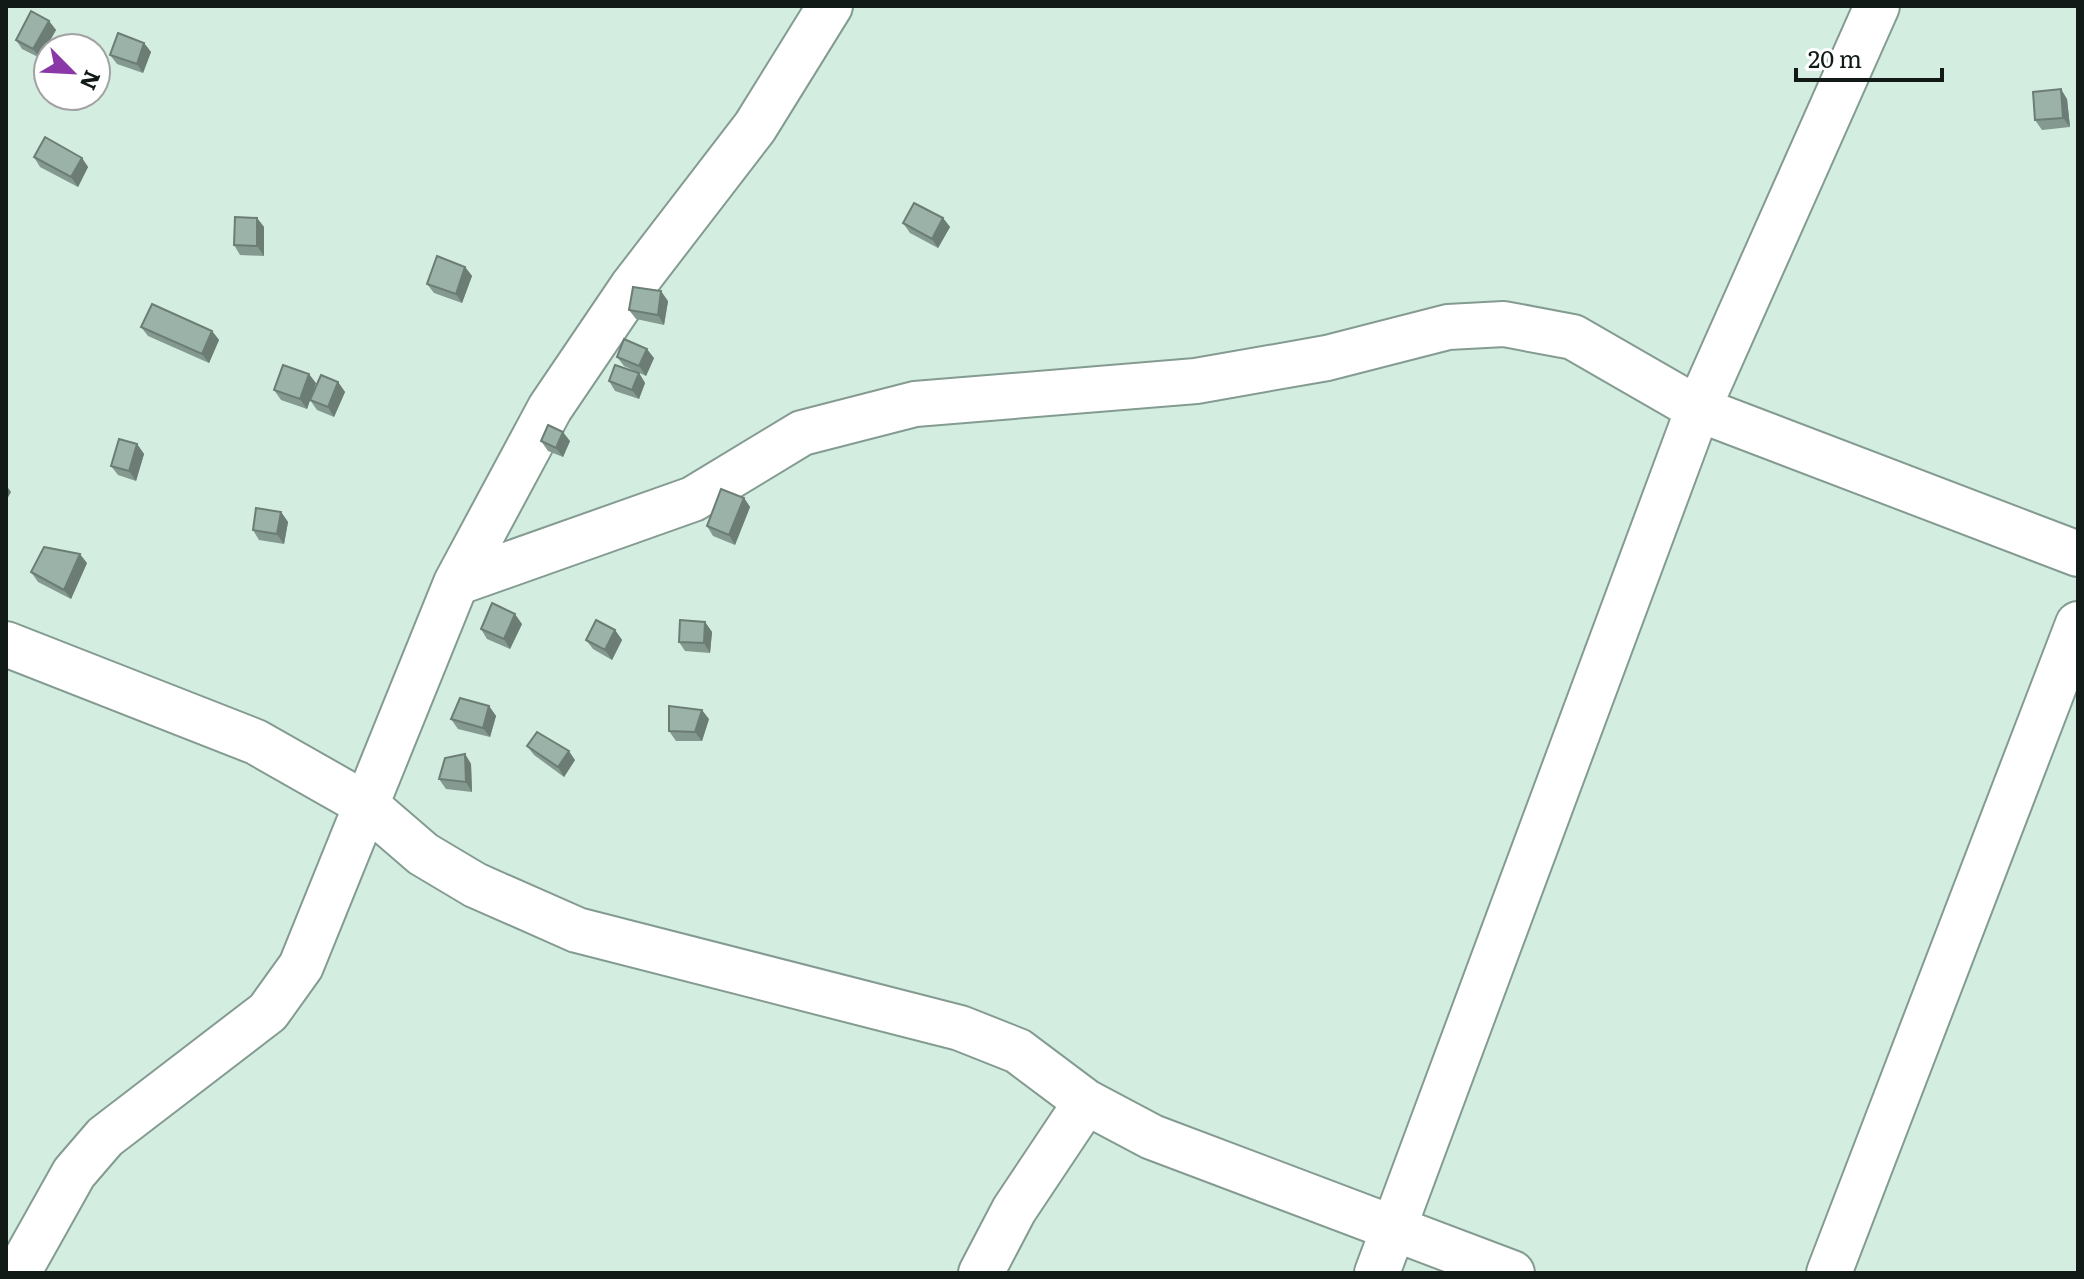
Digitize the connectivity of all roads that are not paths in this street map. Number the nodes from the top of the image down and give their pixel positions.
1 (830, 6) edge
2 (1877, 6) edge
3 (1698, 409) junction
4 (2078, 554) edge
5 (456, 583) junction
6 (2078, 624) edge
7 (6, 644) edge
8 (365, 804) junction
9 (1086, 1102) junction
10 (1393, 1229) junction
11 (18, 1273) edge
12 (981, 1273) edge
13 (1377, 1273) edge
14 (1512, 1273) edge
15 (1829, 1273) edge

1 - 5 street
2 - 3 street
3 - 4 street
3 - 5 street
3 - 10 street
5 - 8 street
6 - 15 street
7 - 8 street
8 - 9 street
8 - 11 street
9 - 10 street
9 - 12 street
10 - 13 street
10 - 14 street

